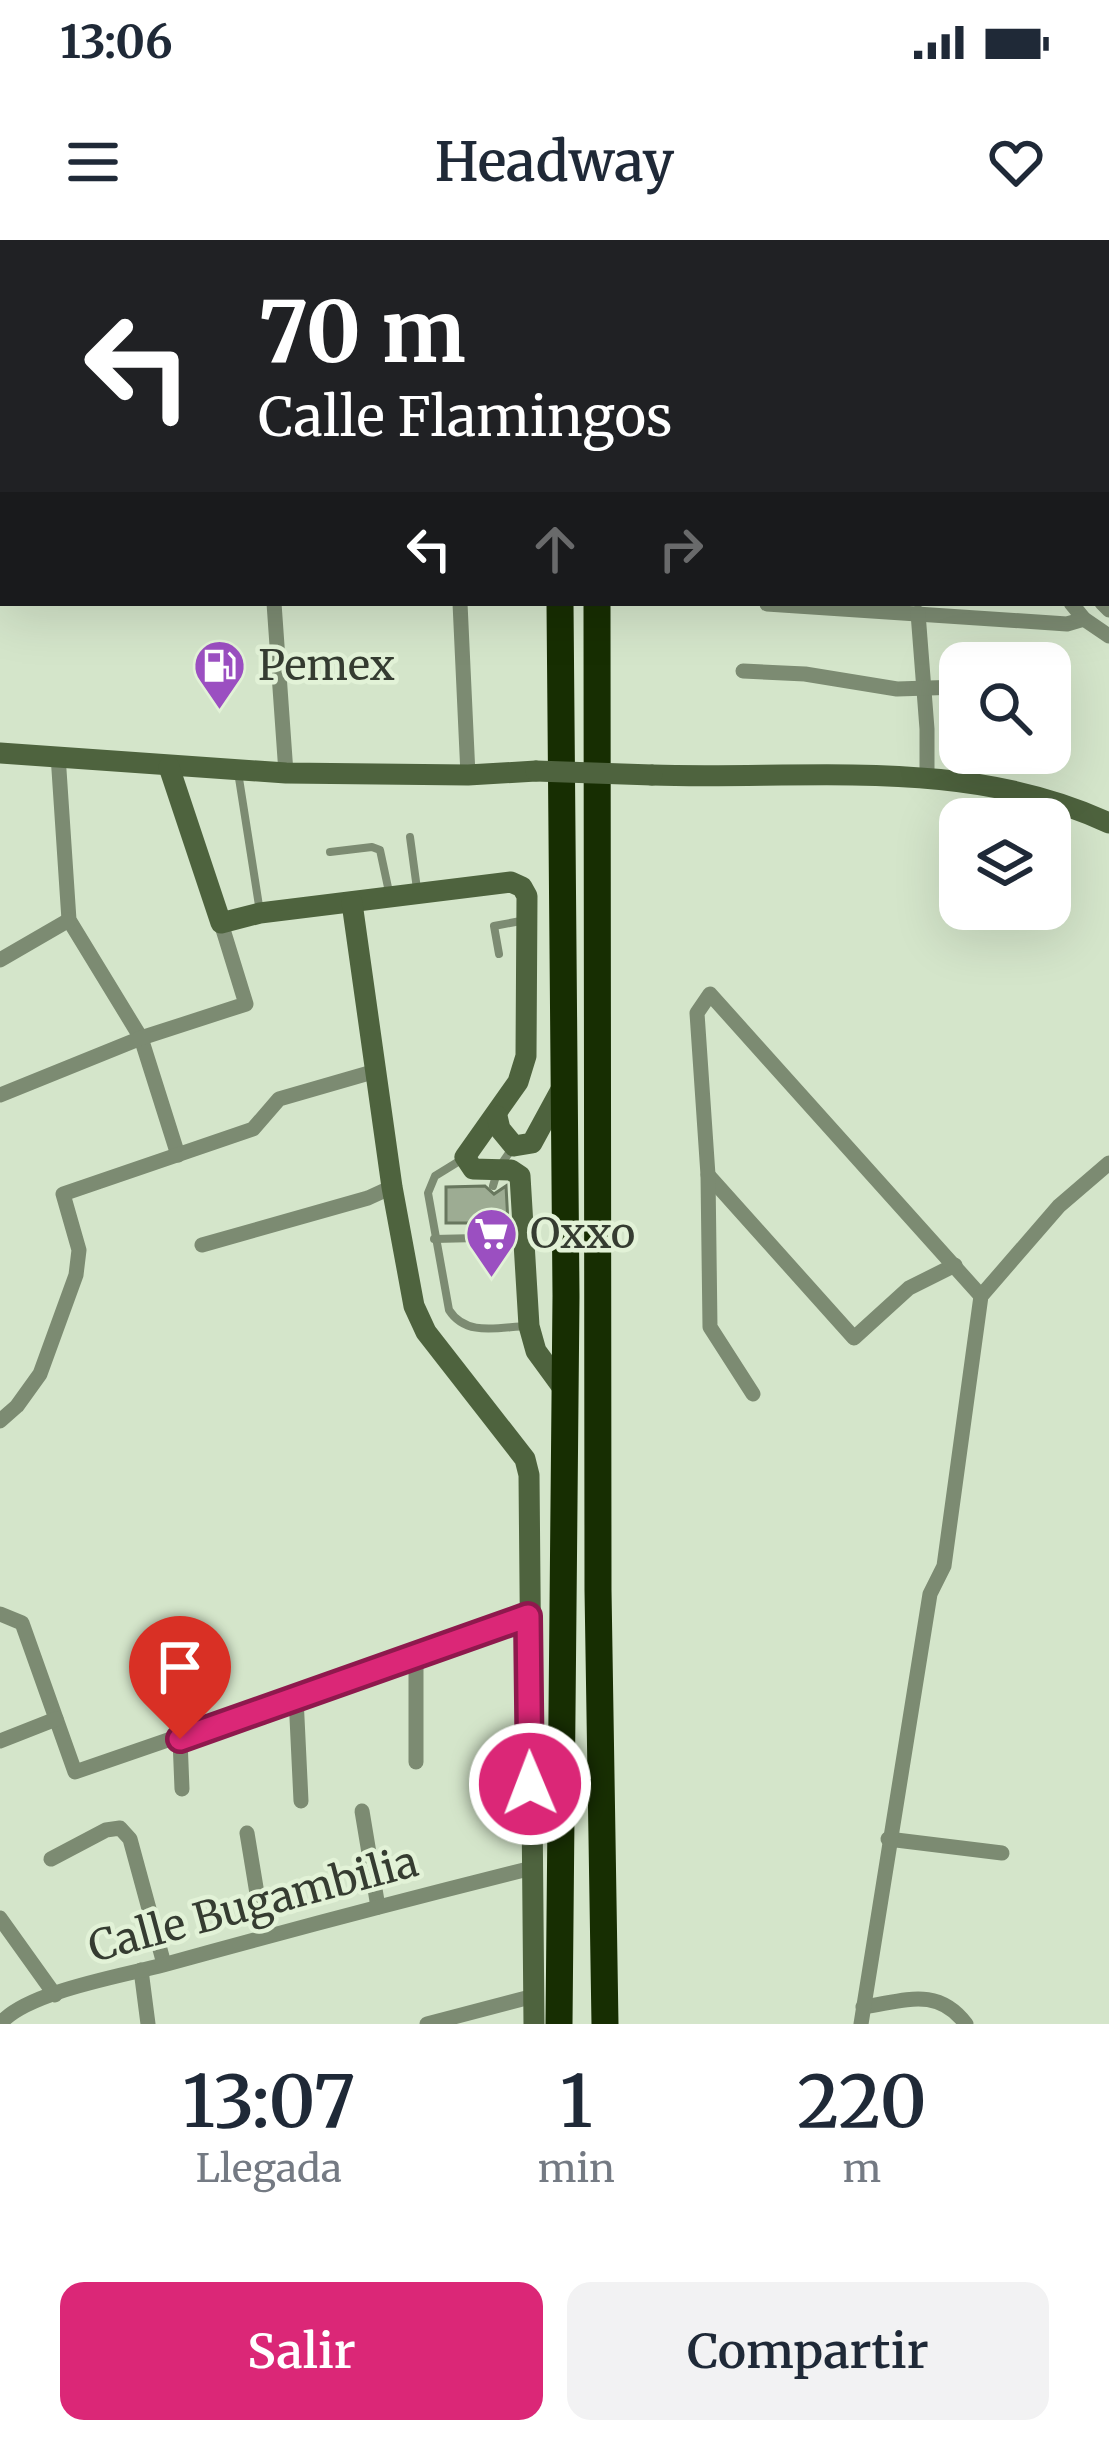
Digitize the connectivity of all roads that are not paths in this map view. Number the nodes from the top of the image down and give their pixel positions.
1 (274, 606) edge
2 (460, 606) edge
3 (560, 606) edge
4 (598, 606) edge
5 (801, 606) edge
6 (1073, 606) edge
7 (918, 613) junction
8 (1084, 619) junction
9 (1109, 636) edge
10 (743, 671) dead end
11 (939, 689) edge
12 (921, 690) junction
13 (0, 753) edge
14 (58, 755) junction
15 (170, 767) junction
16 (238, 771) junction
17 (286, 773) junction
18 (468, 775) junction
19 (927, 776) junction
20 (1109, 823) edge
21 (410, 837) dead end
22 (330, 852) dead end
23 (418, 895) junction
24 (390, 898) junction
25 (352, 903) junction
26 (260, 913) junction
27 (69, 920) junction
28 (528, 920) junction
29 (221, 923) junction
30 (500, 954) dead end
31 (0, 960) edge
32 (141, 1038) junction
33 (376, 1071) junction
34 (563, 1085) junction
35 (0, 1095) edge
36 (497, 1117) junction
37 (514, 1146) junction
38 (178, 1155) junction
39 (464, 1157) junction
40 (1109, 1163) edge
41 (708, 1175) junction
42 (495, 1178) junction
43 (392, 1187) junction
44 (492, 1223) dead end
45 (492, 1238) junction
46 (526, 1238) junction
47 (434, 1239) junction
48 (202, 1245) dead end
49 (955, 1265) junction
50 (981, 1296) junction
51 (529, 1326) junction
52 (562, 1388) junction
53 (753, 1394) dead end
54 (0, 1421) edge
55 (0, 1614) edge
56 (528, 1616) junction
57 (416, 1656) junction
58 (296, 1697) junction
59 (56, 1719) junction
60 (180, 1739) junction
61 (0, 1741) edge
62 (416, 1762) dead end
63 (182, 1790) dead end
64 (301, 1802) dead end
65 (362, 1811) dead end
66 (247, 1833) dead end
67 (888, 1839) junction
68 (1001, 1853) dead end
69 (51, 1859) dead end
70 (532, 1868) junction
71 (378, 1907) junction
72 (0, 1918) edge
73 (264, 1936) junction
74 (164, 1964) junction
75 (141, 1970) junction
76 (55, 1995) junction
77 (534, 1996) junction
78 (862, 2015) edge
79 (0, 2024) edge
80 (148, 2024) edge
81 (427, 2024) edge
82 (534, 2024) edge
83 (560, 2024) edge
84 (605, 2024) edge
85 (967, 2024) edge

1 - 17 street
2 - 18 street
3 - 34 highway
4 - 84 highway
5 - 7 street
6 - 8 street
7 - 8 street
7 - 12 street
8 - 9 street
10 - 12 street
11 - 12 street
12 - 19 street
13 - 14 street
14 - 15 street
14 - 27 street
15 - 16 street
15 - 29 street
16 - 17 street
16 - 26 lane
17 - 18 street
18 - 19 street, bridge
19 - 20 street
21 - 23 lane
22 - 24 lane
23 - 24 street
23 - 28 street
24 - 25 street
25 - 26 street
25 - 33 street
26 - 29 street
27 - 31 street
27 - 32 street
28 - 30 lane
28 - 36 street
29 - 32 street
32 - 35 street
32 - 38 street
33 - 38 street
33 - 43 street
34 - 37 street
34 - 52 highway
36 - 37 street
36 - 39 street
37 - 42 lane
38 - 54 street
39 - 42 street
39 - 47 lane
40 - 50 street
41 - 49 street
41 - 49 street
41 - 53 street
42 - 46 street
43 - 48 street
43 - 56 street
44 - 45 lane
45 - 46 lane
45 - 47 lane
46 - 51 street
47 - 51 lane
49 - 50 street
50 - 67 street
51 - 52 street
52 - 83 highway
55 - 59 street
56 - 57 street
56 - 70 street
57 - 58 street
57 - 62 street
58 - 60 street
58 - 64 street
59 - 60 street
59 - 61 street
60 - 63 street
65 - 71 street
66 - 73 street
67 - 68 street
67 - 78 street
69 - 74 street
70 - 71 street, Calle Bugambilia
70 - 77 street
71 - 73 street, Calle Bugambilia
72 - 76 street
73 - 74 street, Calle Bugambilia
74 - 75 street, Calle Bugambilia
75 - 76 street, Calle Bugambilia
75 - 80 street
76 - 79 street, Calle Bugambilia
77 - 81 street
77 - 82 street
78 - 85 street

